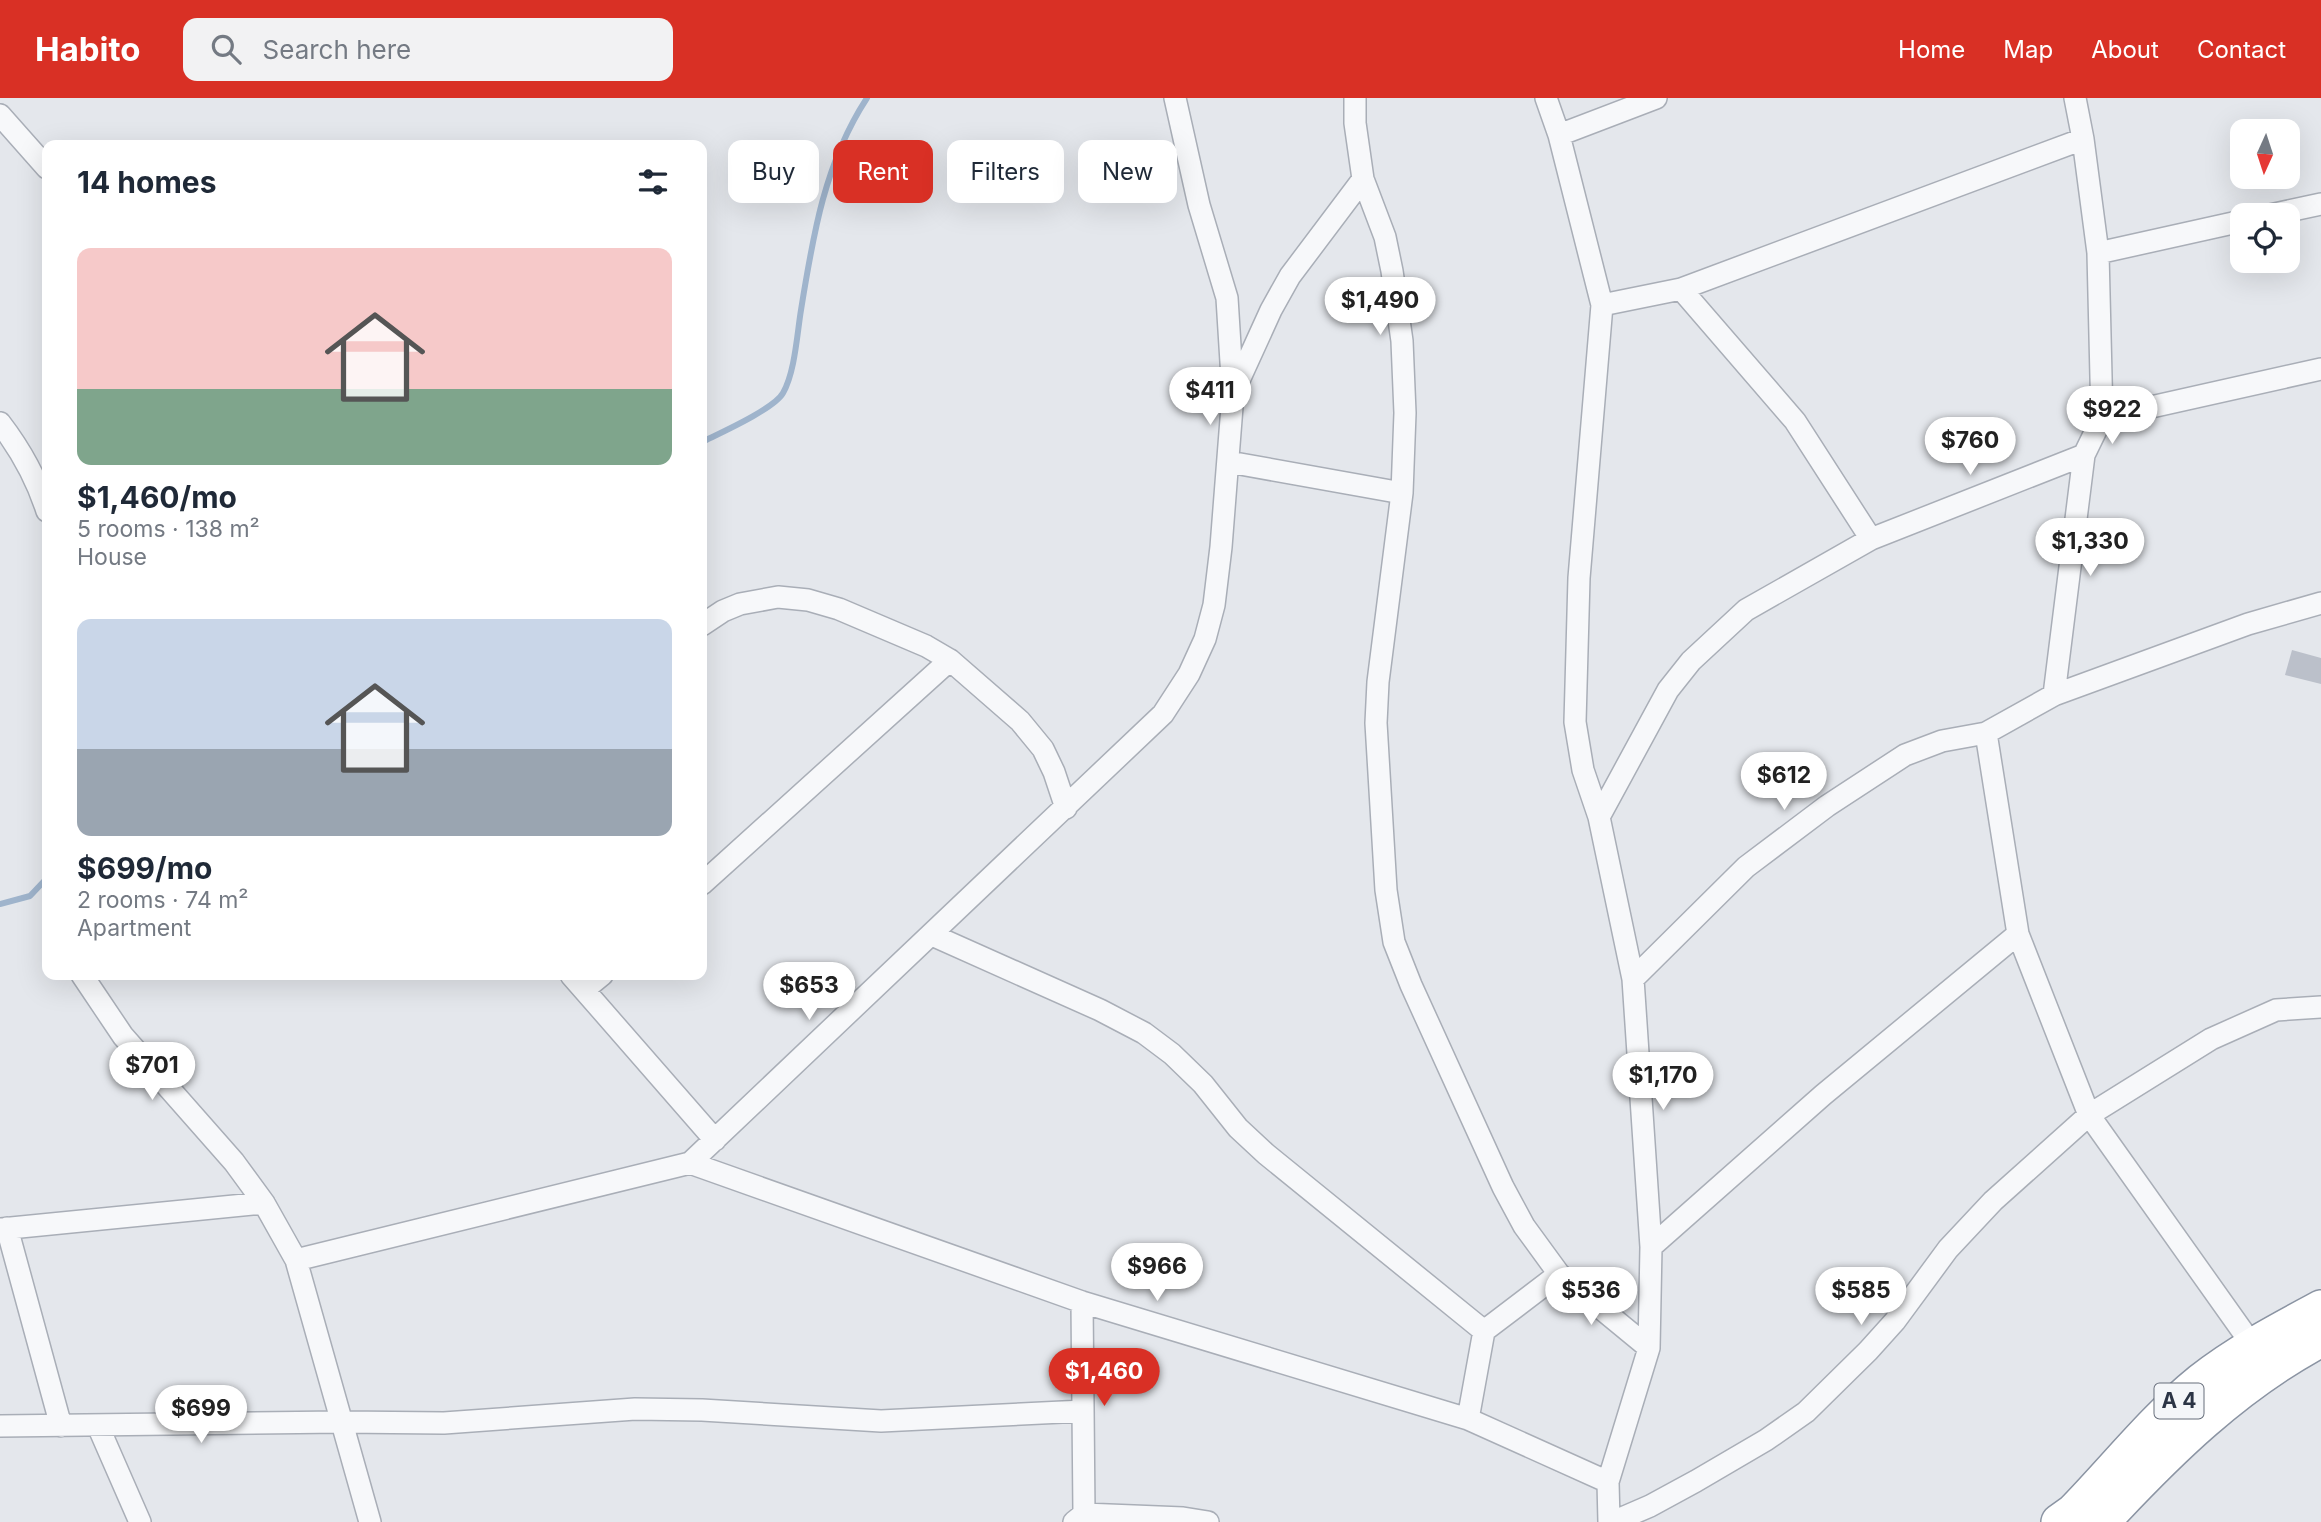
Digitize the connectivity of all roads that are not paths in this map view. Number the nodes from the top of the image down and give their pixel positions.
1 (1175, 98) edge
2 (1355, 98) edge
3 (1546, 98) edge
4 (1656, 98) edge
5 (2075, 98) edge
6 (0, 115) edge
7 (1559, 135) junction
8 (2083, 139) junction
9 (42, 162) edge
10 (1363, 179) junction
11 (2321, 204) edge
12 (2300, 209) edge
13 (2230, 224) edge
14 (2098, 253) junction
15 (1681, 289) junction
16 (1602, 305) junction
17 (2321, 369) edge
18 (1233, 394) junction
19 (2102, 418) junction
20 (0, 423) edge
21 (2084, 455) junction
22 (1228, 462) junction
23 (1402, 493) junction
24 (42, 495) edge
25 (1871, 539) junction
26 (2321, 603) edge
27 (707, 622) edge
28 (950, 660) junction
29 (2054, 695) junction
30 (1986, 733) junction
31 (1066, 808) junction
32 (1599, 817) junction
33 (707, 879) edge
34 (2018, 934) junction
35 (932, 935) junction
36 (1633, 979) junction
37 (85, 980) edge
38 (578, 982) edge
39 (2321, 1007) edge
40 (2089, 1115) junction
41 (715, 1140) junction
42 (690, 1163) junction
43 (264, 1203) junction
44 (3, 1228) edge
45 (1651, 1247) junction
46 (296, 1260) junction
47 (1559, 1274) junction
48 (1082, 1302) junction
49 (2321, 1308) edge
50 (1484, 1331) junction
51 (2321, 1339) edge
52 (1649, 1348) junction
53 (2266, 1354) junction
54 (1083, 1411) junction
55 (1468, 1419) junction
56 (341, 1422) junction
57 (0, 1426) edge
58 (61, 1426) junction
59 (98, 1426) junction
60 (1608, 1482) junction
61 (1079, 1518) edge
62 (140, 1522) edge
63 (370, 1522) edge
64 (1208, 1522) edge
65 (1611, 1522) edge
66 (2059, 1522) edge
67 (2102, 1522) edge

1 - 18 street
2 - 10 street
3 - 7 street
4 - 7 street
5 - 8 street
6 - 9 street
7 - 16 street
8 - 14 street
8 - 15 street
10 - 18 street
10 - 23 street
11 - 12 street
13 - 14 street
14 - 19 street
15 - 16 street
15 - 25 street
16 - 32 street
17 - 19 street
18 - 22 street
19 - 21 street
20 - 24 street
21 - 25 street
21 - 29 street
22 - 23 street
22 - 31 street
23 - 47 street
25 - 32 street
26 - 29 street
27 - 28 street
28 - 31 street
28 - 33 street
29 - 30 street
30 - 34 street
30 - 36 street
31 - 35 street
32 - 36 street
34 - 40 street
34 - 45 street
35 - 41 street
35 - 50 street
36 - 45 street
37 - 43 street
38 - 41 street
39 - 40 street
40 - 53 street
40 - 65 street
41 - 42 street
42 - 46 street
42 - 48 street
43 - 44 street
43 - 46 street
44 - 58 street
45 - 52 street
46 - 56 street
47 - 50 street
47 - 52 street
48 - 54 street
48 - 55 street
49 - 53 highway, A 4
50 - 55 street
51 - 53 highway, A 4
52 - 60 street
53 - 66 highway, A 4
53 - 67 highway, A 4
54 - 56 street
54 - 61 street
55 - 60 street
56 - 59 street
56 - 63 street
57 - 58 street
58 - 59 street
59 - 62 street
60 - 65 street
61 - 64 street

